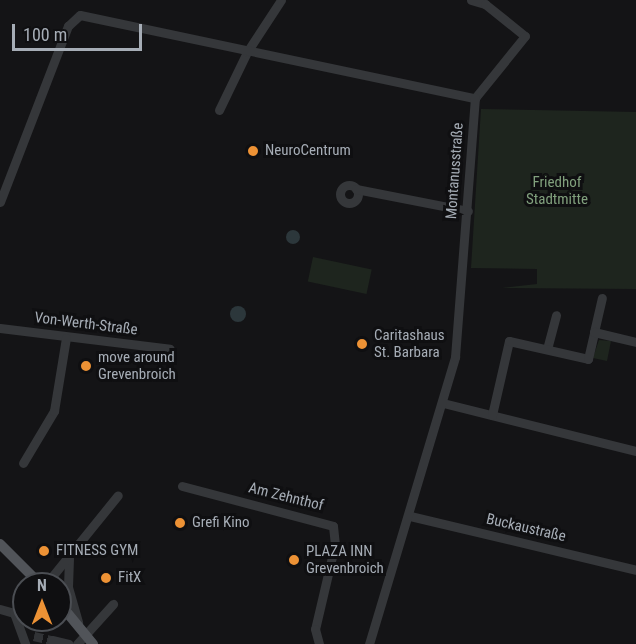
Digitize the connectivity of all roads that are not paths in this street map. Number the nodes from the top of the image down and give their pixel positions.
1 (280, 0) edge
2 (471, 0) edge
3 (246, 51) junction
4 (475, 98) junction
5 (219, 110) dead end
6 (356, 189) dead end
7 (0, 202) edge
8 (468, 211) junction
9 (602, 298) dead end
10 (556, 315) dead end
11 (0, 328) edge
12 (594, 332) junction
13 (66, 338) junction
14 (636, 342) edge
15 (170, 349) dead end
16 (547, 349) junction
17 (443, 403) junction
18 (492, 415) junction
19 (636, 451) edge
20 (23, 463) dead end
21 (182, 486) dead end
22 (118, 495) dead end
23 (410, 516) junction
24 (0, 544) edge
25 (70, 556) junction
26 (636, 570) edge
27 (28, 572) edge
28 (56, 572) edge
29 (113, 604) dead end
30 (72, 617) edge
31 (78, 623) junction
32 (34, 636) tunnel mouth
33 (24, 639) edge
34 (52, 640) dead end
35 (90, 640) edge
36 (69, 644) edge
37 (77, 644) edge
38 (319, 644) edge
39 (369, 644) edge

1 - 3 street
2 - 4 street
3 - 4 street
3 - 5 street
3 - 7 street
4 - 8 street, Montanusstraße
6 - 8 street
8 - 17 street, Montanusstraße
9 - 12 street
10 - 16 street
11 - 13 street, Von-Werth-Straße
12 - 14 street
12 - 16 street
13 - 15 street, Von-Werth-Straße
13 - 20 street
16 - 18 street
17 - 18 street
17 - 23 street, Montanusstraße
18 - 19 street
21 - 38 street, Am Zehnthof
22 - 25 street
23 - 26 street, Buckaustraße
23 - 39 street, Montanusstraße
24 - 27 main road
25 - 28 street
25 - 31 street
29 - 35 street
30 - 31 main road
31 - 35 main road
32 - 33 street
34 - 36 street
35 - 37 street

